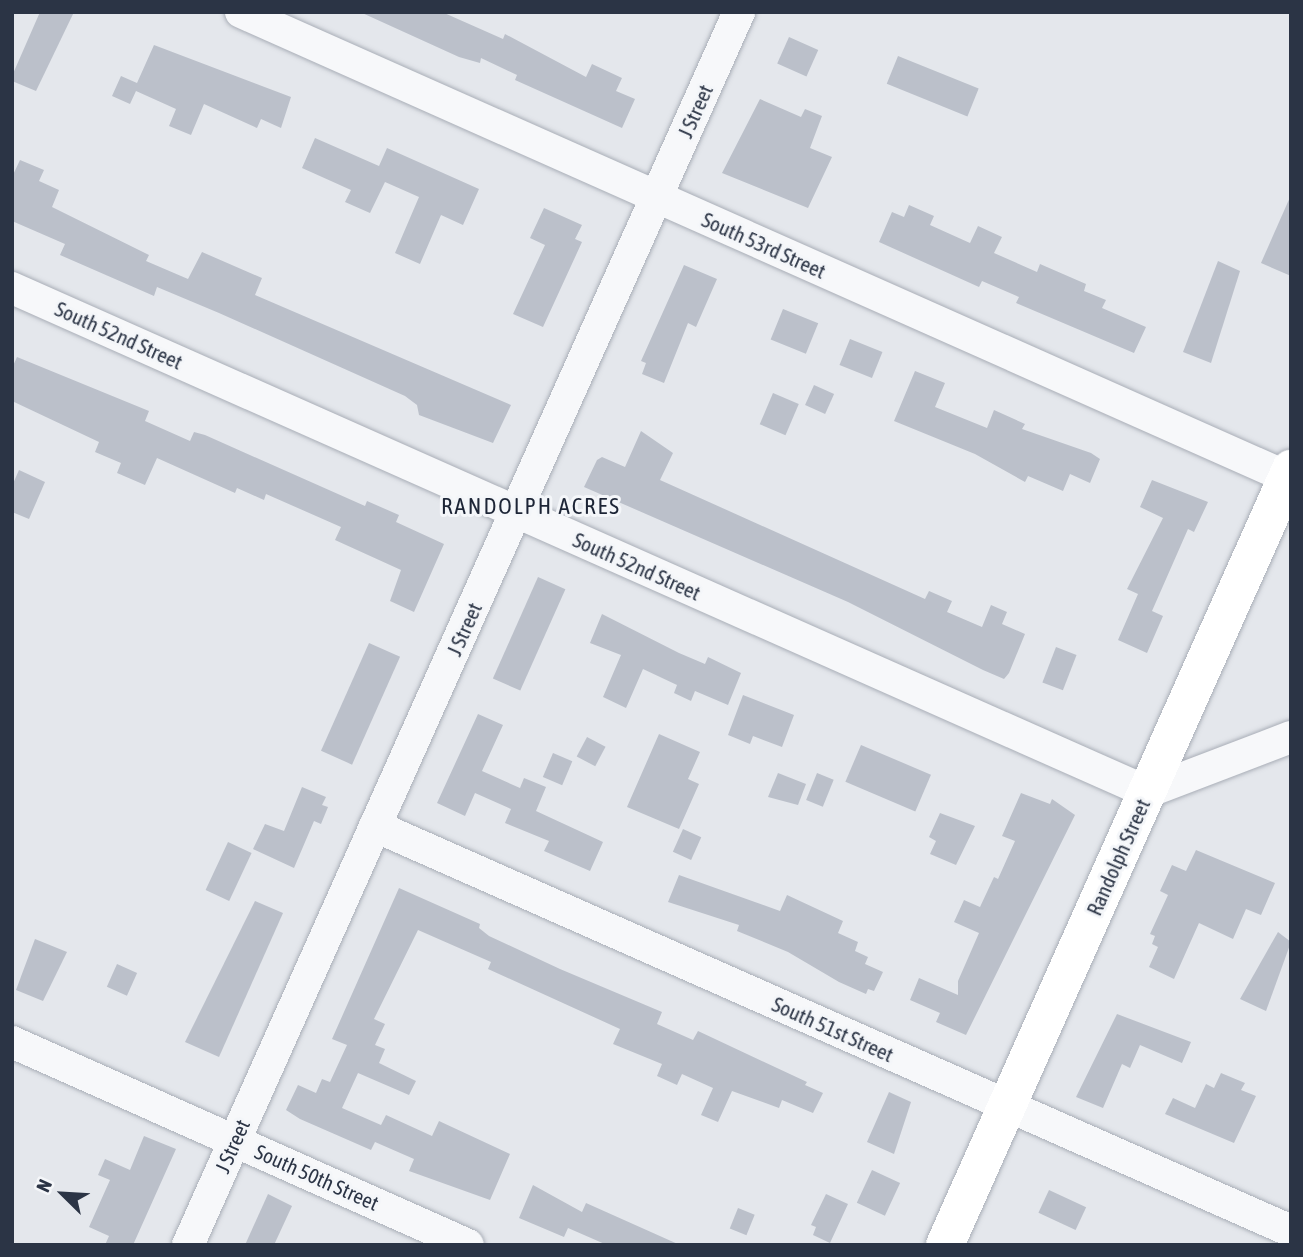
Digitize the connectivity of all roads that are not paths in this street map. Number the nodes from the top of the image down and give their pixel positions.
1 (241, 12) edge
2 (738, 12) edge
3 (656, 197) junction
4 (12, 288) edge
5 (1289, 473) edge
6 (516, 512) junction
7 (1291, 737) edge
8 (1147, 792) junction
9 (375, 826) junction
10 (12, 1042) edge
11 (1007, 1106) junction
12 (234, 1141) junction
13 (1291, 1231) edge
14 (188, 1245) edge
15 (468, 1245) edge
16 (945, 1245) edge

1 - 3 street, South 53rd Street
2 - 3 street, J Street
3 - 5 street, South 53rd Street
3 - 6 street, J Street
4 - 6 street, South 52nd Street
5 - 8 main road, Randolph Street
6 - 8 street, South 52nd Street
6 - 9 street, J Street
7 - 8 street
8 - 11 main road, Randolph Street
9 - 11 street, South 51st Street
9 - 12 street, J Street
10 - 12 street, South 50th Street
11 - 13 street, South 51st Street
11 - 16 main road, Randolph Street
12 - 14 street, J Street
12 - 15 street, South 50th Street

